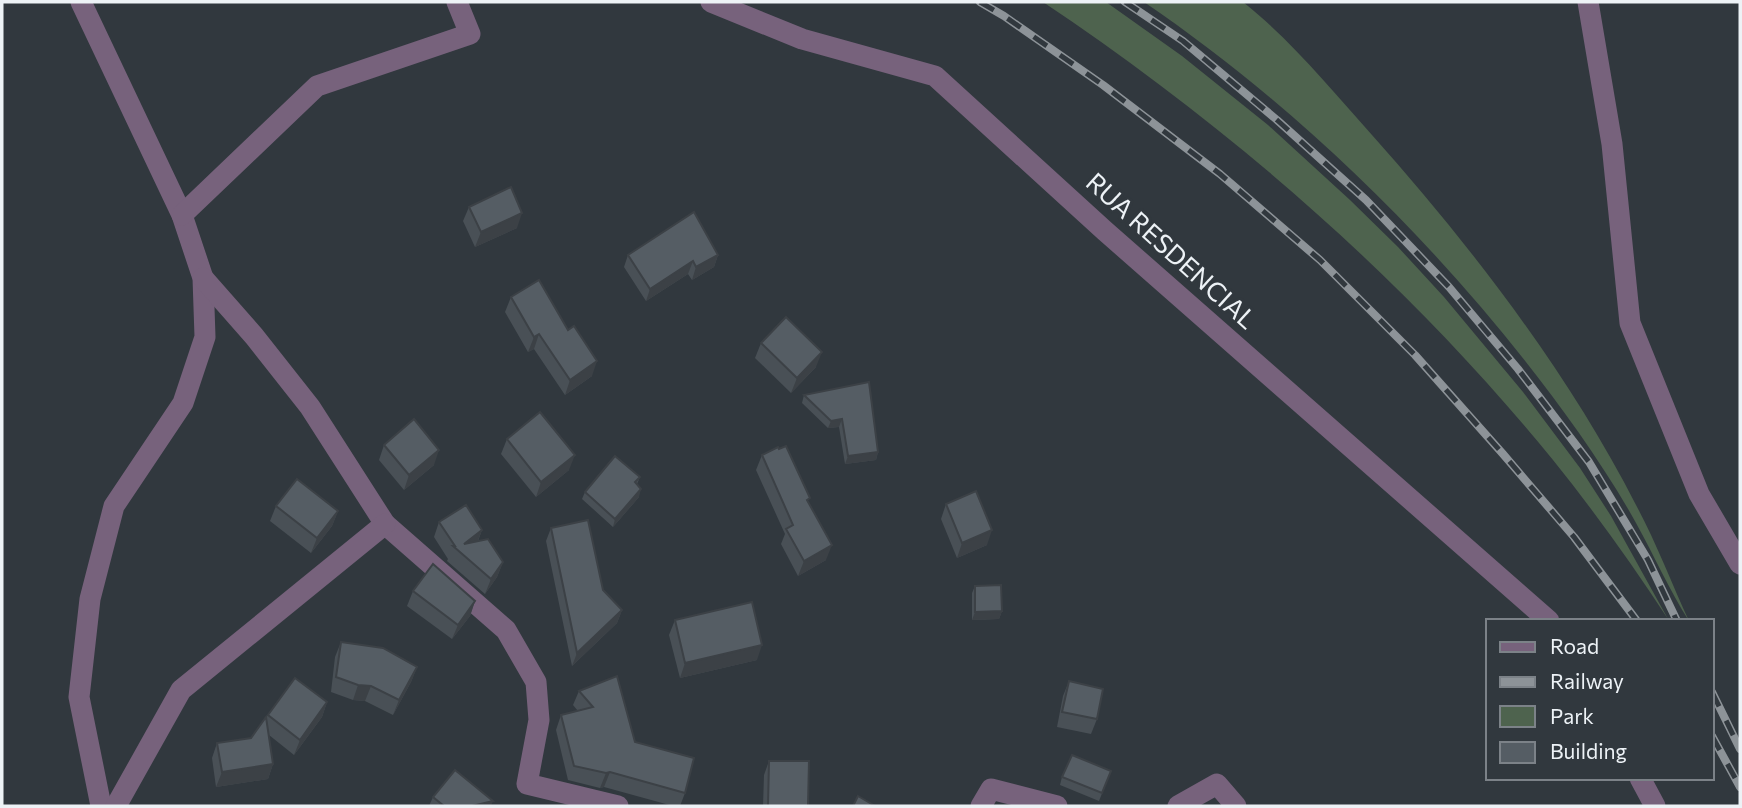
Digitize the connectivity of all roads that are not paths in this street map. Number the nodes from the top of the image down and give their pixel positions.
1 (81, 2) edge
2 (457, 2) edge
3 (711, 2) edge
4 (1588, 2) edge
5 (182, 215) junction
6 (203, 278) junction
7 (385, 524) junction
8 (1740, 564) edge
9 (1547, 619) edge
10 (1641, 780) edge
11 (101, 806) edge
12 (116, 806) edge
13 (618, 806) edge
14 (981, 806) edge
15 (1057, 806) edge
16 (1178, 806) edge
17 (1236, 806) edge
18 (1655, 806) edge

1 - 5 street
2 - 5 street
3 - 9 street, RUA RESDENCIAL
4 - 8 street
5 - 6 street
6 - 7 street
6 - 11 street
7 - 12 street
7 - 13 street
10 - 18 street
14 - 15 street
16 - 17 street

